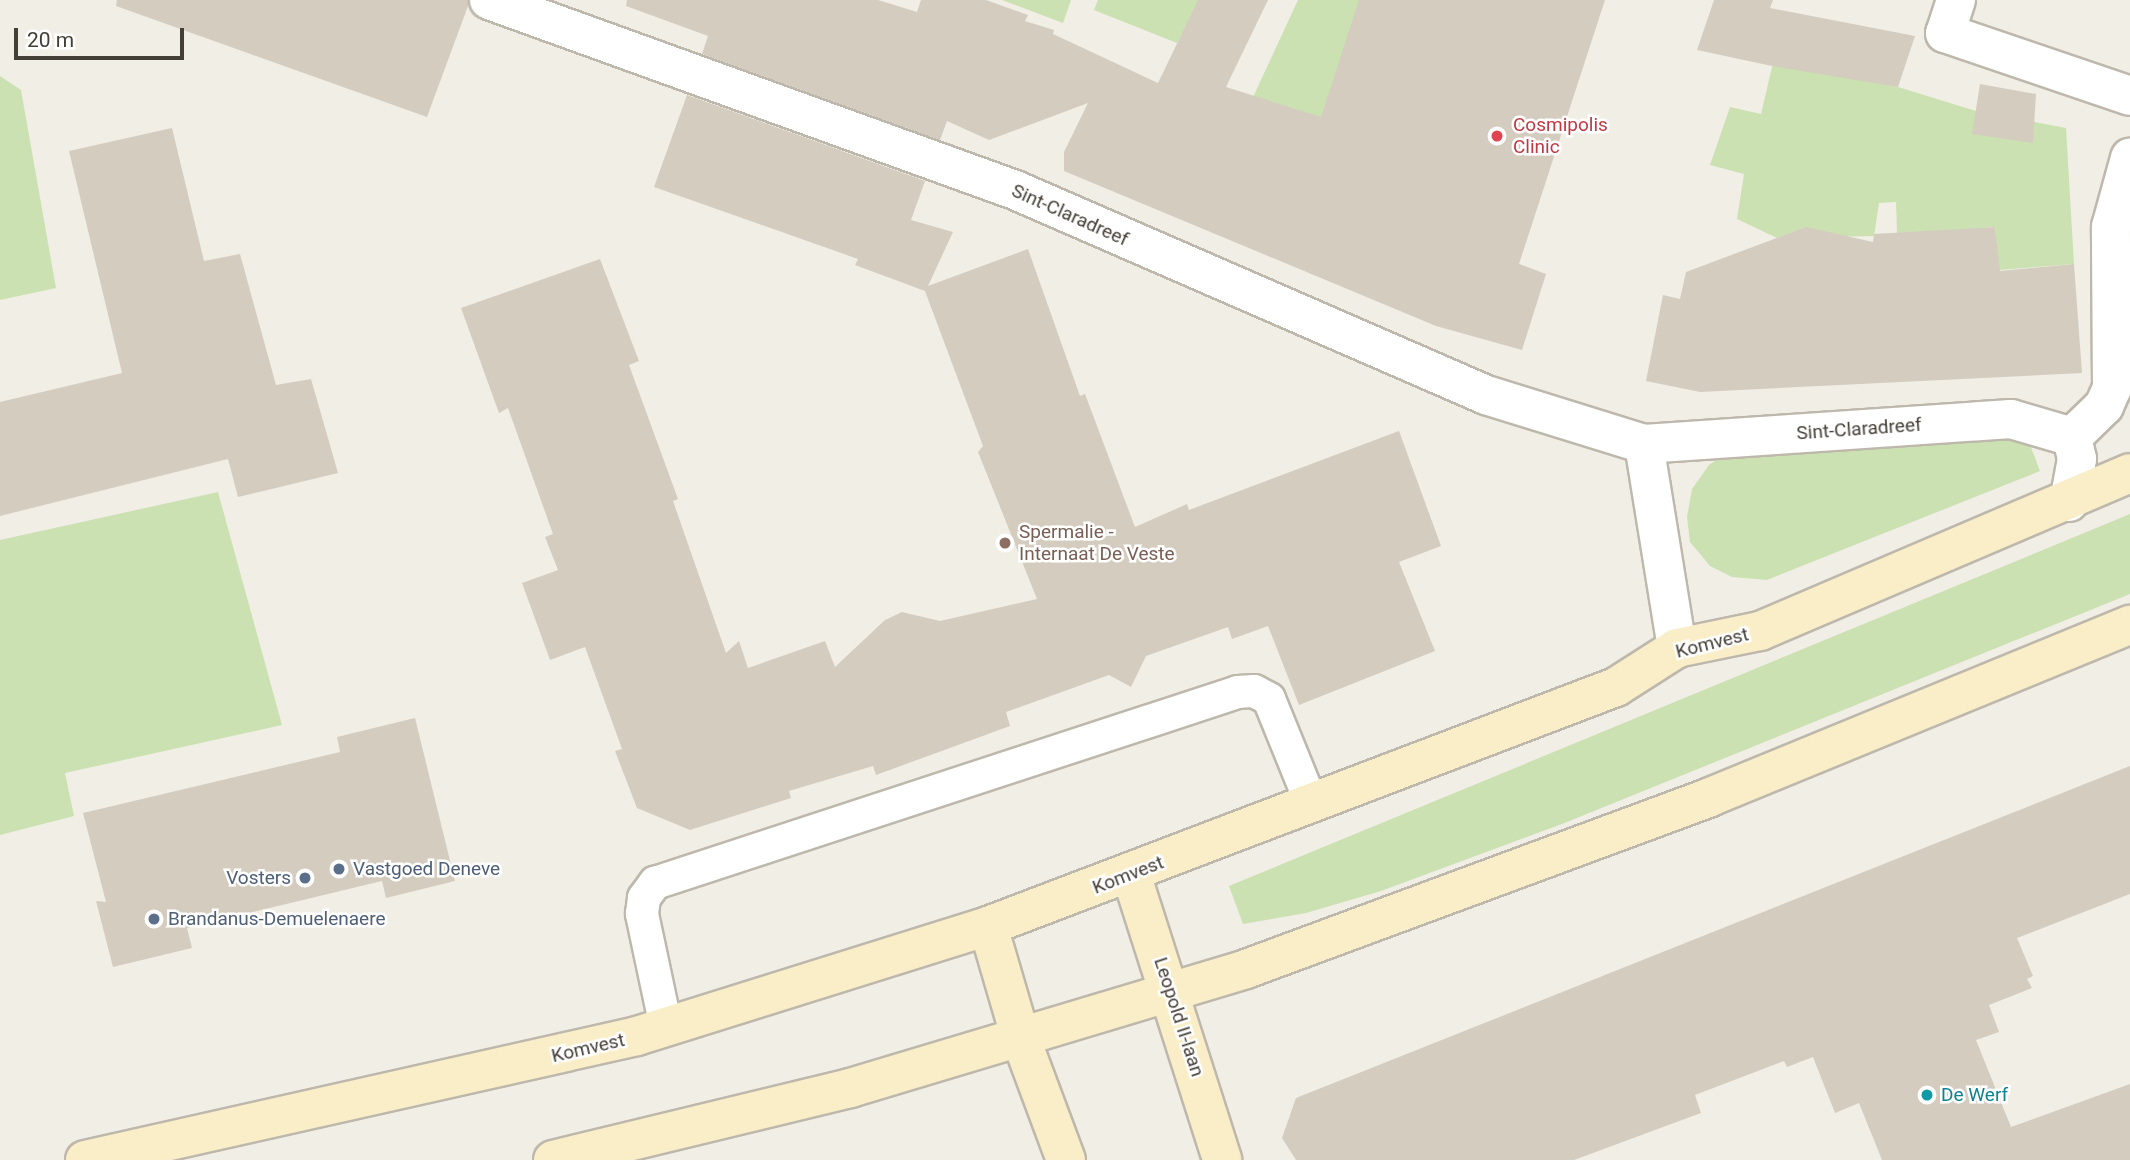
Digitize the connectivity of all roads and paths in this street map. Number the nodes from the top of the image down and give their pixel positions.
1 (489, 0) edge
2 (1956, 0) edge
3 (2130, 96) edge
4 (2130, 158) edge
5 (2072, 437) junction
6 (1644, 444) junction
7 (2130, 473) edge
8 (2069, 502) junction
9 (2130, 625) edge
10 (1677, 649) junction
11 (1312, 804) junction
12 (1131, 874) junction
13 (988, 926) junction
14 (1172, 992) junction
15 (666, 1027) junction
16 (1021, 1040) junction
17 (85, 1160) edge
18 (553, 1160) edge
19 (1066, 1160) edge
20 (1222, 1160) edge

1 - 6 street, Sint-Claradreef
2 - 3 street
4 - 5 street
5 - 6 street, Sint-Claradreef
5 - 8 street
6 - 10 street
7 - 8 main road, Komvest
8 - 10 main road, Komvest
9 - 14 main road
10 - 11 main road, Komvest
11 - 12 main road, Komvest
11 - 15 lane
12 - 13 main road, Komvest
12 - 14 main road, Leopold II-laan
13 - 15 main road, Komvest
13 - 16 main road
14 - 16 main road
14 - 20 main road, Leopold II-laan
15 - 17 main road, Komvest
16 - 18 main road
16 - 19 main road

